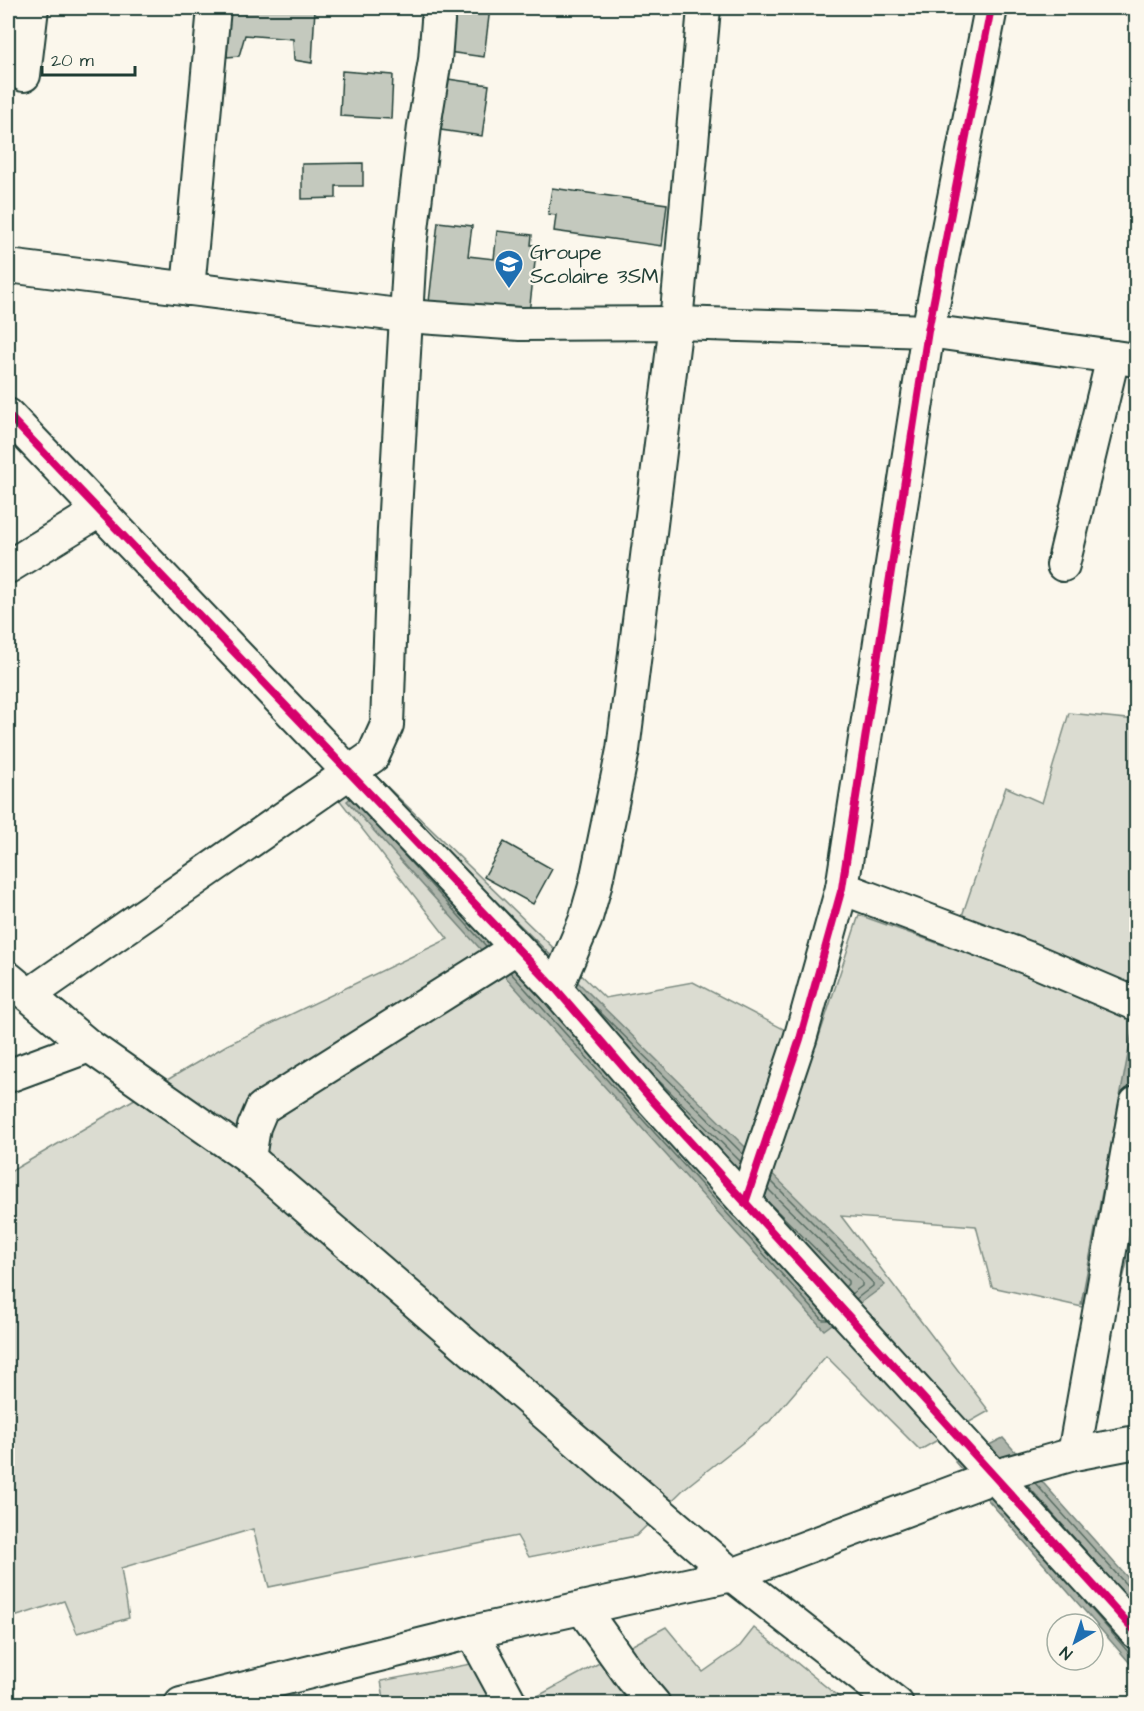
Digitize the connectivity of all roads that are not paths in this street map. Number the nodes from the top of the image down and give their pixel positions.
1 (32, 8) edge
2 (214, 8) edge
3 (439, 8) edge
4 (704, 8) edge
5 (991, 8) edge
6 (24, 75) dead end
7 (8, 266) edge
8 (188, 289) junction
9 (406, 316) junction
10 (676, 322) junction
11 (928, 331) junction
12 (1125, 358) edge
13 (8, 415) edge
14 (99, 511) junction
15 (1063, 565) dead end
16 (8, 567) edge
17 (350, 772) junction
18 (842, 888) junction
19 (516, 948) junction
20 (18, 986) edge
21 (556, 989) junction
22 (1137, 1004) edge
23 (89, 1046) junction
24 (8, 1076) edge
25 (1137, 1104) edge
26 (249, 1158) junction
27 (745, 1203) junction
28 (1137, 1442) edge
29 (1074, 1454) junction
30 (996, 1476) junction
31 (732, 1575) junction
32 (582, 1608) junction
33 (472, 1632) junction
34 (1137, 1632) edge
35 (181, 1704) edge
36 (511, 1704) edge
37 (654, 1704) edge
38 (897, 1704) edge

1 - 6 street
2 - 8 street
3 - 9 street
4 - 10 street
5 - 11 street
7 - 8 street
8 - 9 street
9 - 10 street
9 - 17 street
10 - 11 street
10 - 21 street
11 - 12 street
11 - 18 street
12 - 15 street
13 - 14 street
14 - 16 street
14 - 17 street
17 - 19 street
17 - 20 street
18 - 22 street
18 - 27 street
19 - 21 street
19 - 26 street
20 - 23 street
21 - 27 street
23 - 24 street
23 - 26 street
25 - 29 street
26 - 31 street
27 - 30 street
28 - 29 street
29 - 30 street
30 - 31 street
30 - 34 street
31 - 32 street
31 - 38 street
32 - 33 street
32 - 37 street
33 - 35 street
33 - 36 street

